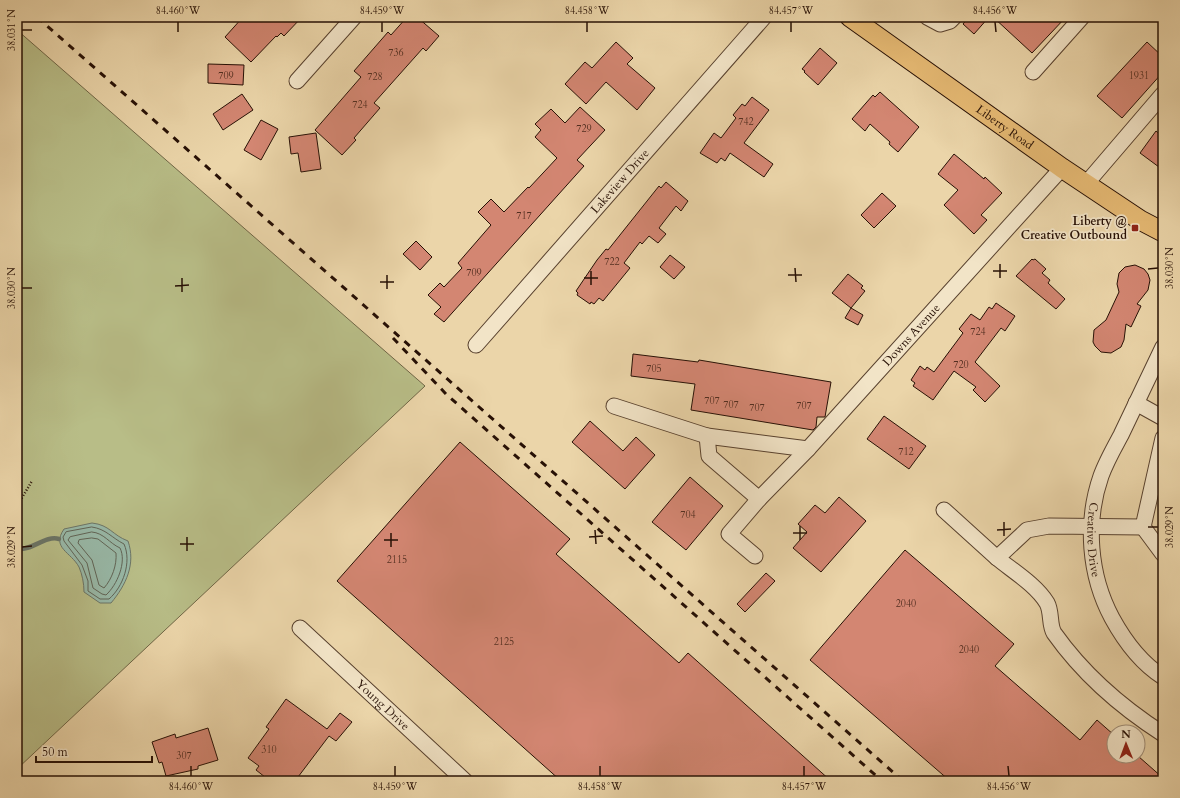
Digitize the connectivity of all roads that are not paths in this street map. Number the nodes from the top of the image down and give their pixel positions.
1 (354, 17) edge
2 (764, 17) edge
3 (850, 17) edge
4 (927, 17) edge
5 (954, 17) edge
6 (1082, 17) edge
7 (1033, 72) dead end
8 (297, 81) dead end
9 (1163, 94) edge
10 (1062, 168) junction
11 (1085, 185) junction
12 (1163, 232) edge
13 (476, 345) dead end
14 (1163, 347) edge
15 (1136, 403) junction
16 (614, 406) dead end
17 (1163, 418) edge
18 (707, 436) junction
19 (1163, 438) edge
20 (808, 449) junction
21 (759, 499) junction
22 (944, 510) dead end
23 (1092, 526) junction
24 (1143, 527) junction
25 (1163, 554) edge
26 (755, 556) dead end
27 (997, 558) junction
28 (300, 628) dead end
29 (1163, 677) edge
30 (1163, 734) edge
31 (465, 781) edge

1 - 8 street
2 - 13 street, Lakeview Drive
3 - 10 main road, Liberty Road
4 - 5 street
6 - 7 street
9 - 11 street
10 - 11 main road, Liberty Road
10 - 20 street, Downs Avenue
11 - 12 main road, Liberty Road
14 - 15 street, Creative Drive
15 - 17 street
15 - 23 street, Creative Drive
16 - 18 street
18 - 20 street
18 - 21 street
19 - 24 street
20 - 21 street, Downs Avenue
21 - 26 street, Downs Avenue
22 - 27 street
23 - 24 street
23 - 27 street
23 - 29 street, Creative Drive
24 - 25 street
27 - 30 street
28 - 31 street, Young Drive

